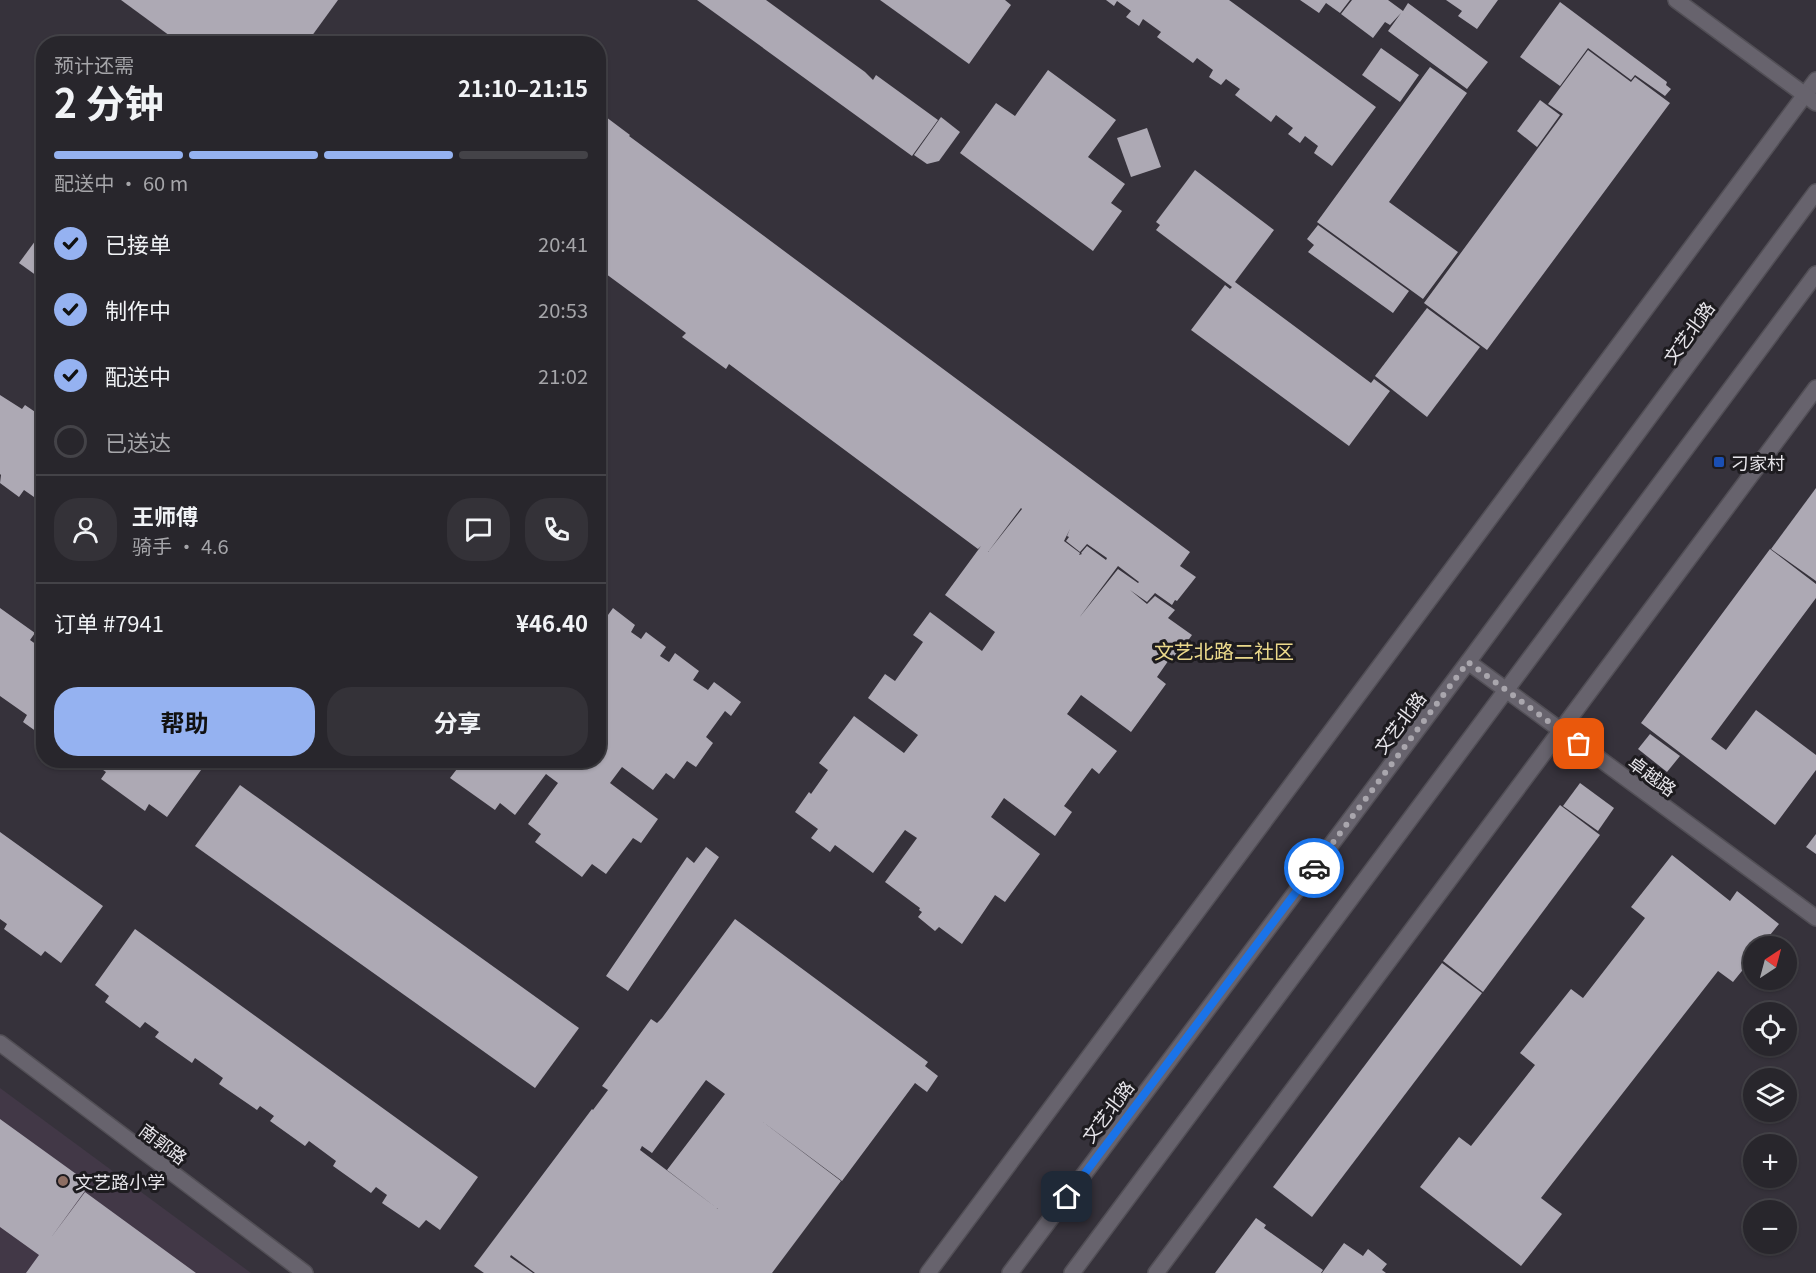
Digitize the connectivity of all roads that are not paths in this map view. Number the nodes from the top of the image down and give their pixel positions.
1 (1676, 0) edge
2 (1816, 80) edge
3 (1811, 99) edge
4 (1816, 192) edge
5 (1816, 274) edge
6 (1816, 388) edge
7 (1468, 662) junction
8 (1506, 690) junction
9 (1560, 731) junction
10 (1816, 918) edge
11 (0, 1043) edge
12 (305, 1273) edge
13 (928, 1273) edge
14 (1010, 1273) edge
15 (1072, 1273) edge
16 (1156, 1273) edge

1 - 3 street
2 - 3 street
3 - 13 street
4 - 7 street, 文艺北路
5 - 8 street
6 - 9 street
7 - 8 street, 卓越路
7 - 14 street, 文艺北路
8 - 9 street, 卓越路
8 - 15 street
9 - 10 street, 卓越路
9 - 16 street
11 - 12 street, 南郭路

